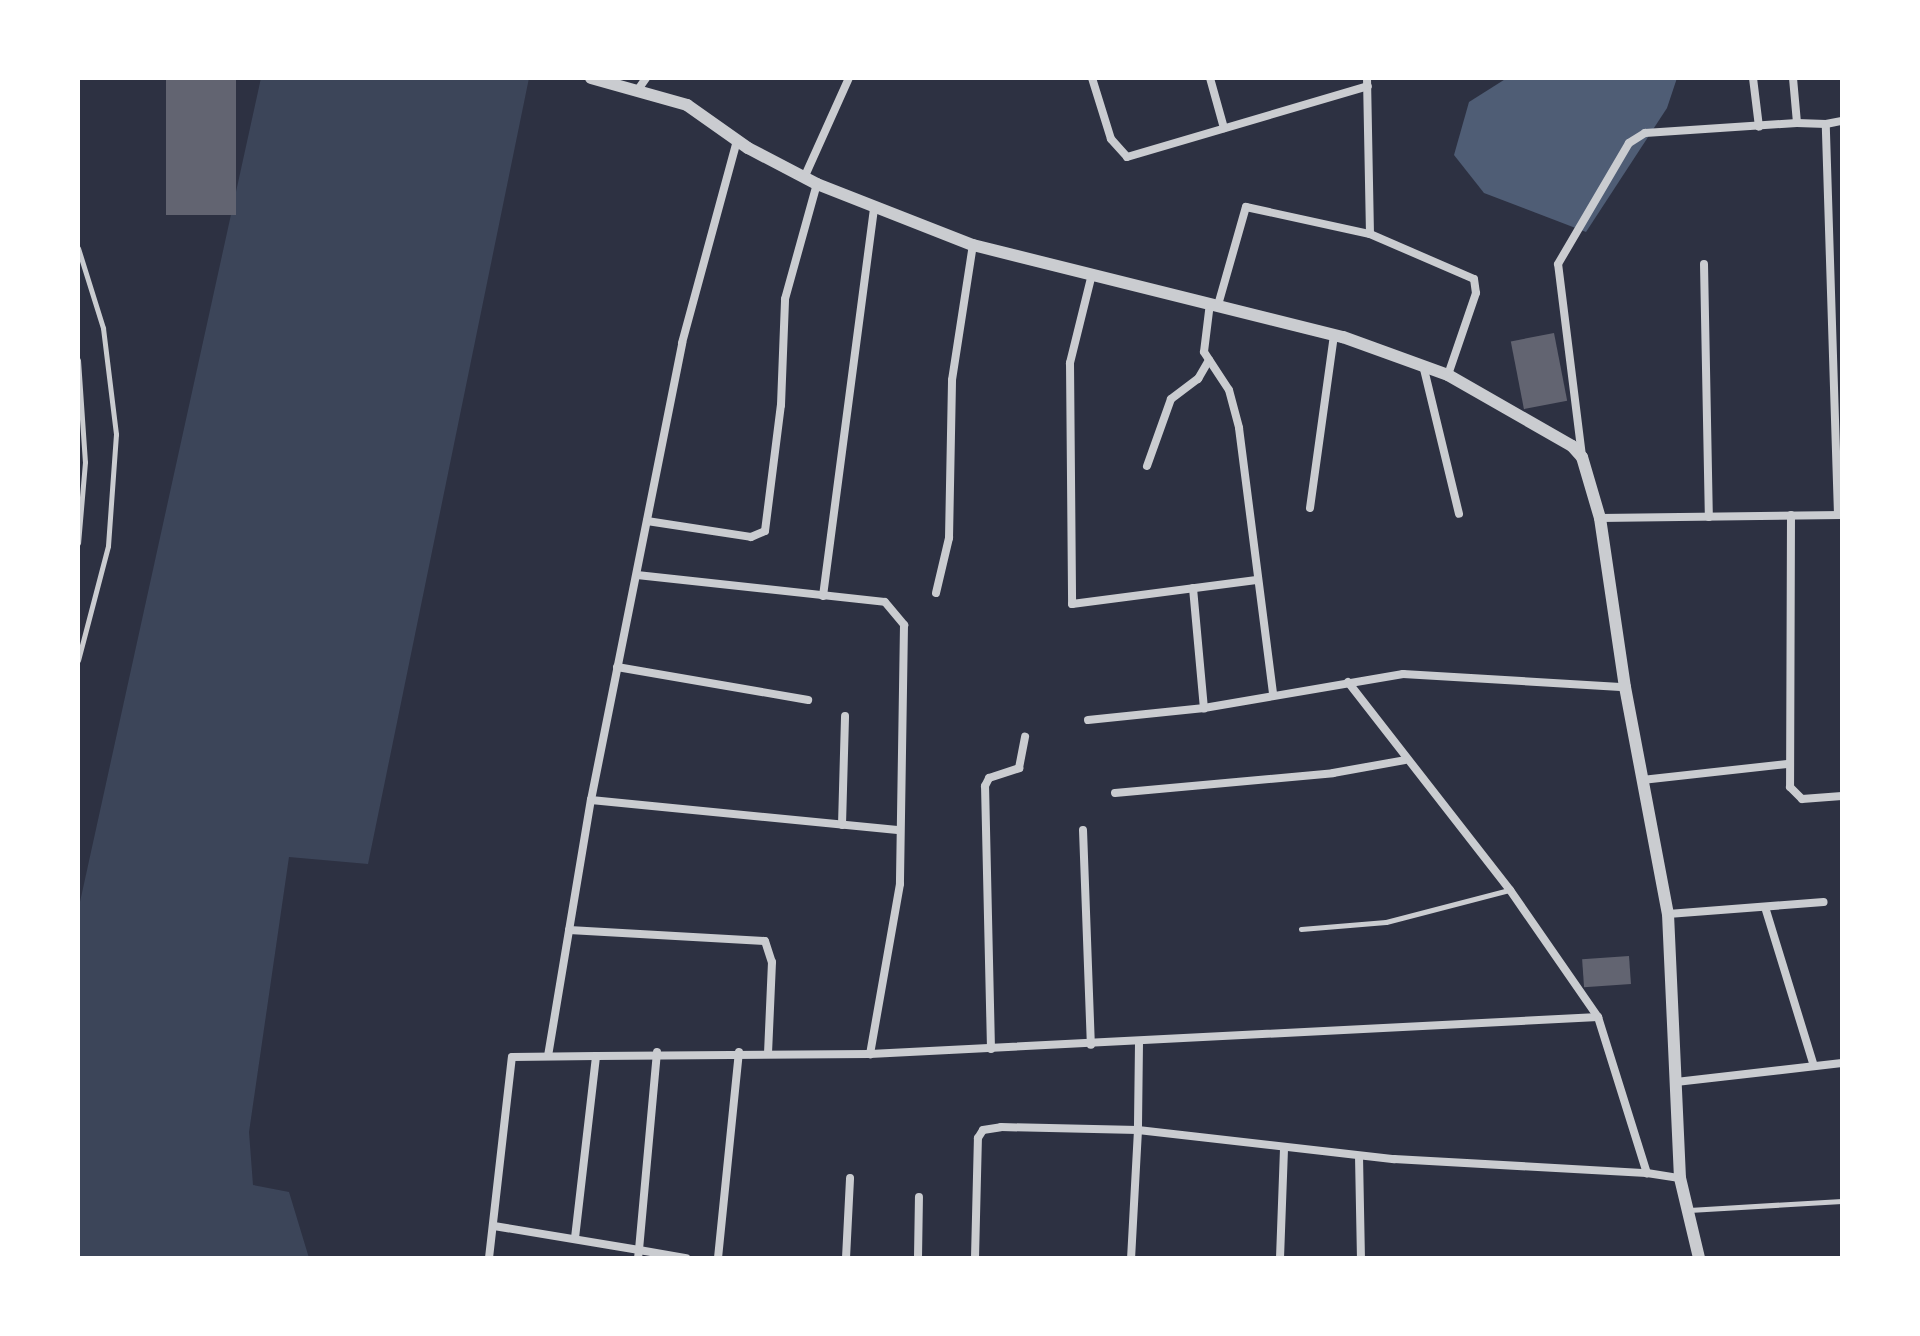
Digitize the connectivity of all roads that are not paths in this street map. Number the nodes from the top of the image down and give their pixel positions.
1 (591, 78) edge
2 (646, 78) edge
3 (849, 78) edge
4 (1092, 78) edge
5 (1210, 78) edge
6 (1753, 78) edge
7 (1793, 78) edge
8 (1367, 82) edge
9 (637, 91) junction
10 (1842, 121) edge
11 (1797, 123) junction
12 (1826, 124) junction
13 (1759, 127) junction
14 (1224, 128) junction
15 (737, 140) junction
16 (804, 178) junction
17 (817, 184) junction
18 (874, 207) junction
19 (1370, 234) junction
20 (973, 245) junction
21 (78, 248) edge
22 (1704, 264) dead end
23 (1092, 274) junction
24 (1214, 304) junction
25 (1334, 335) junction
26 (78, 360) edge
27 (1209, 360) junction
28 (1423, 365) junction
29 (1448, 375) junction
30 (1582, 457) junction
31 (1147, 466) dead end
32 (1310, 508) dead end
33 (1459, 514) dead end
34 (1791, 515) junction
35 (1840, 515) edge
36 (1709, 517) junction
37 (1600, 518) junction
38 (647, 521) junction
39 (78, 543) edge
40 (637, 575) junction
41 (1256, 580) junction
42 (1193, 588) junction
43 (936, 593) dead end
44 (823, 596) junction
45 (78, 660) edge
46 (617, 667) junction
47 (1348, 682) junction
48 (1625, 687) junction
49 (1273, 693) junction
50 (808, 700) dead end
51 (1204, 708) junction
52 (845, 716) dead end
53 (1088, 720) dead end
54 (1025, 737) dead end
55 (1405, 760) junction
56 (1787, 764) junction
57 (1642, 780) junction
58 (1115, 793) dead end
59 (1842, 796) edge
60 (591, 800) junction
61 (842, 825) junction
62 (898, 830) junction
63 (1083, 830) dead end
64 (1510, 890) junction
65 (1824, 902) dead end
66 (1765, 907) junction
67 (1668, 914) junction
68 (1301, 929) dead end
69 (569, 930) junction
70 (1598, 1017) junction
71 (1139, 1043) junction
72 (1091, 1045) junction
73 (991, 1049) junction
74 (657, 1052) junction
75 (739, 1052) junction
76 (768, 1054) junction
77 (870, 1054) junction
78 (548, 1056) junction
79 (596, 1056) junction
80 (1842, 1063) edge
81 (1814, 1066) junction
82 (1676, 1082) junction
83 (1138, 1130) junction
84 (1284, 1148) junction
85 (1359, 1156) junction
86 (1647, 1173) junction
87 (850, 1178) dead end
88 (1680, 1178) junction
89 (919, 1197) dead end
90 (1842, 1201) edge
91 (1688, 1210) junction
92 (494, 1226) junction
93 (575, 1238) junction
94 (639, 1254) edge
95 (489, 1258) edge
96 (686, 1258) edge
97 (718, 1258) edge
98 (846, 1258) edge
99 (918, 1258) edge
100 (975, 1258) edge
101 (1131, 1258) edge
102 (1280, 1258) edge
103 (1361, 1258) edge
104 (1699, 1258) edge

1 - 9 street
2 - 9 street
3 - 16 street
4 - 14 street
5 - 14 street
6 - 13 street
7 - 11 street
8 - 14 street
8 - 19 street
9 - 15 street
10 - 12 street
11 - 12 street
11 - 13 street
12 - 35 street
13 - 30 street
15 - 16 street
15 - 38 street
16 - 17 street
17 - 18 street
17 - 38 street
18 - 20 street
18 - 44 street
19 - 24 street
19 - 29 street
20 - 23 street
20 - 43 street
21 - 45 lane
22 - 36 street
23 - 24 street
23 - 42 street
24 - 25 street
24 - 27 street
25 - 28 street
25 - 32 street
26 - 39 lane
27 - 31 street
27 - 41 street
28 - 29 street
28 - 33 street
29 - 30 street
30 - 37 street
34 - 35 street
34 - 36 street
34 - 56 street
36 - 37 street
37 - 48 street
38 - 40 street
40 - 44 street
40 - 46 street
41 - 42 street
41 - 49 street
42 - 51 street
44 - 62 street
46 - 50 street
46 - 60 street
47 - 48 street
47 - 49 street
47 - 55 street
48 - 57 street
49 - 51 street
51 - 53 street
52 - 61 street
54 - 73 street
55 - 58 street
55 - 64 street
56 - 57 street
56 - 59 street
57 - 67 street
60 - 61 street
60 - 69 street
61 - 62 street
62 - 77 street
63 - 72 street
64 - 68 lane
64 - 70 street
65 - 66 street
66 - 67 street
66 - 81 street
67 - 82 street
69 - 76 street
69 - 78 street
70 - 71 street
70 - 86 street
71 - 72 street
71 - 83 street
72 - 73 street
73 - 77 street
74 - 75 street
74 - 79 street
74 - 94 street
75 - 76 street
75 - 97 street
76 - 77 street
78 - 79 street
78 - 92 street
79 - 93 street
80 - 81 street
81 - 82 street
82 - 88 street
83 - 84 street
83 - 100 street
83 - 101 street
84 - 85 street
84 - 102 street
85 - 86 street
85 - 103 street
86 - 88 street
87 - 98 street
88 - 91 street
89 - 99 street
90 - 91 lane
91 - 104 street
92 - 93 street
92 - 95 street
93 - 94 street
94 - 96 street

